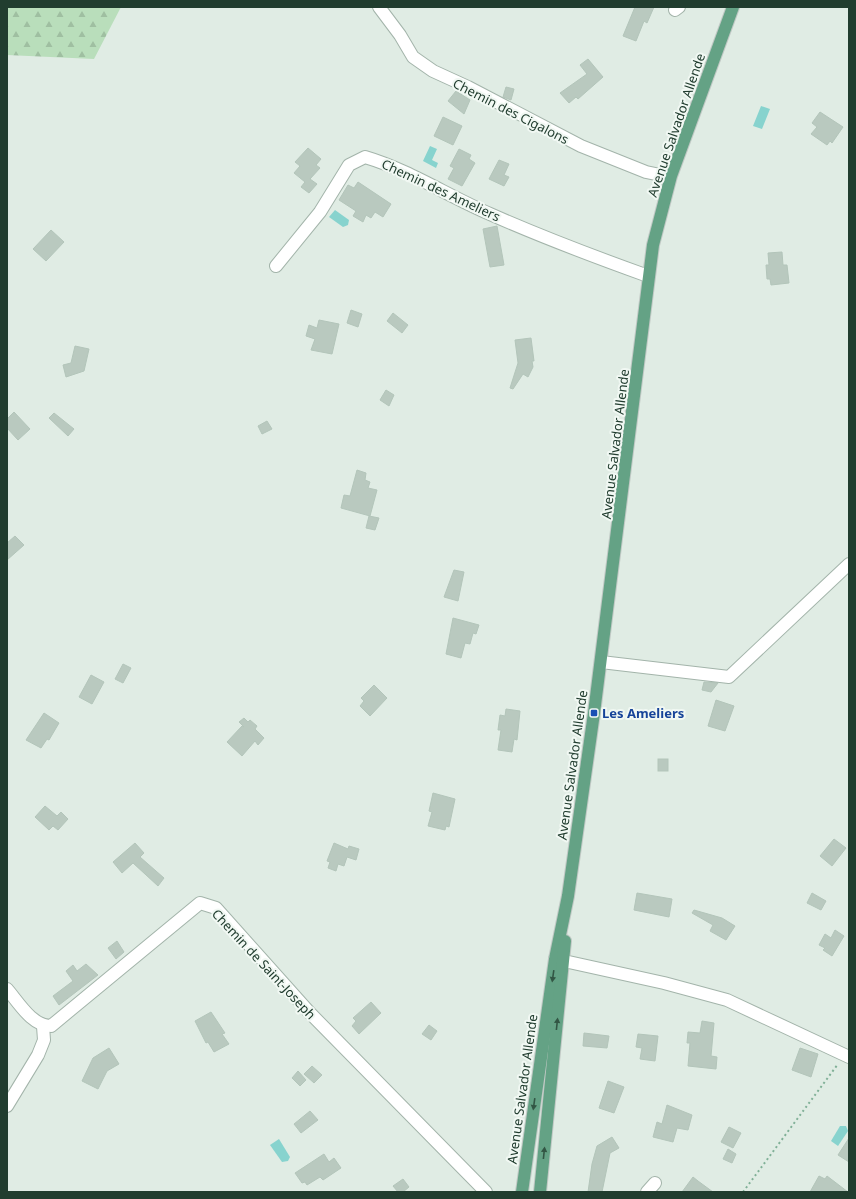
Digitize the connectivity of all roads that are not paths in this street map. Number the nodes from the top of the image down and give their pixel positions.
1 (379, 7) edge
2 (733, 7) edge
3 (670, 177) junction
4 (276, 266) dead end
5 (648, 276) junction
6 (849, 564) edge
7 (601, 662) junction
8 (560, 960) junction
9 (7, 990) edge
10 (43, 1026) junction
11 (848, 1055) edge
12 (7, 1106) edge
13 (486, 1192) edge
14 (522, 1192) edge
15 (540, 1192) edge

1 - 3 street, Chemin des Cigalons
2 - 3 main road, Avenue Salvador Allende
3 - 5 main road, Avenue Salvador Allende
4 - 5 street, Chemin des Ameliers
5 - 7 main road, Avenue Salvador Allende
6 - 7 street
7 - 8 main road, Avenue Salvador Allende
8 - 11 street
8 -> 14 main road, Avenue Salvador Allende
15 -> 8 main road, Avenue Salvador Allende
9 - 10 street
10 - 12 street
10 - 13 street, Chemin de Saint-Joseph

